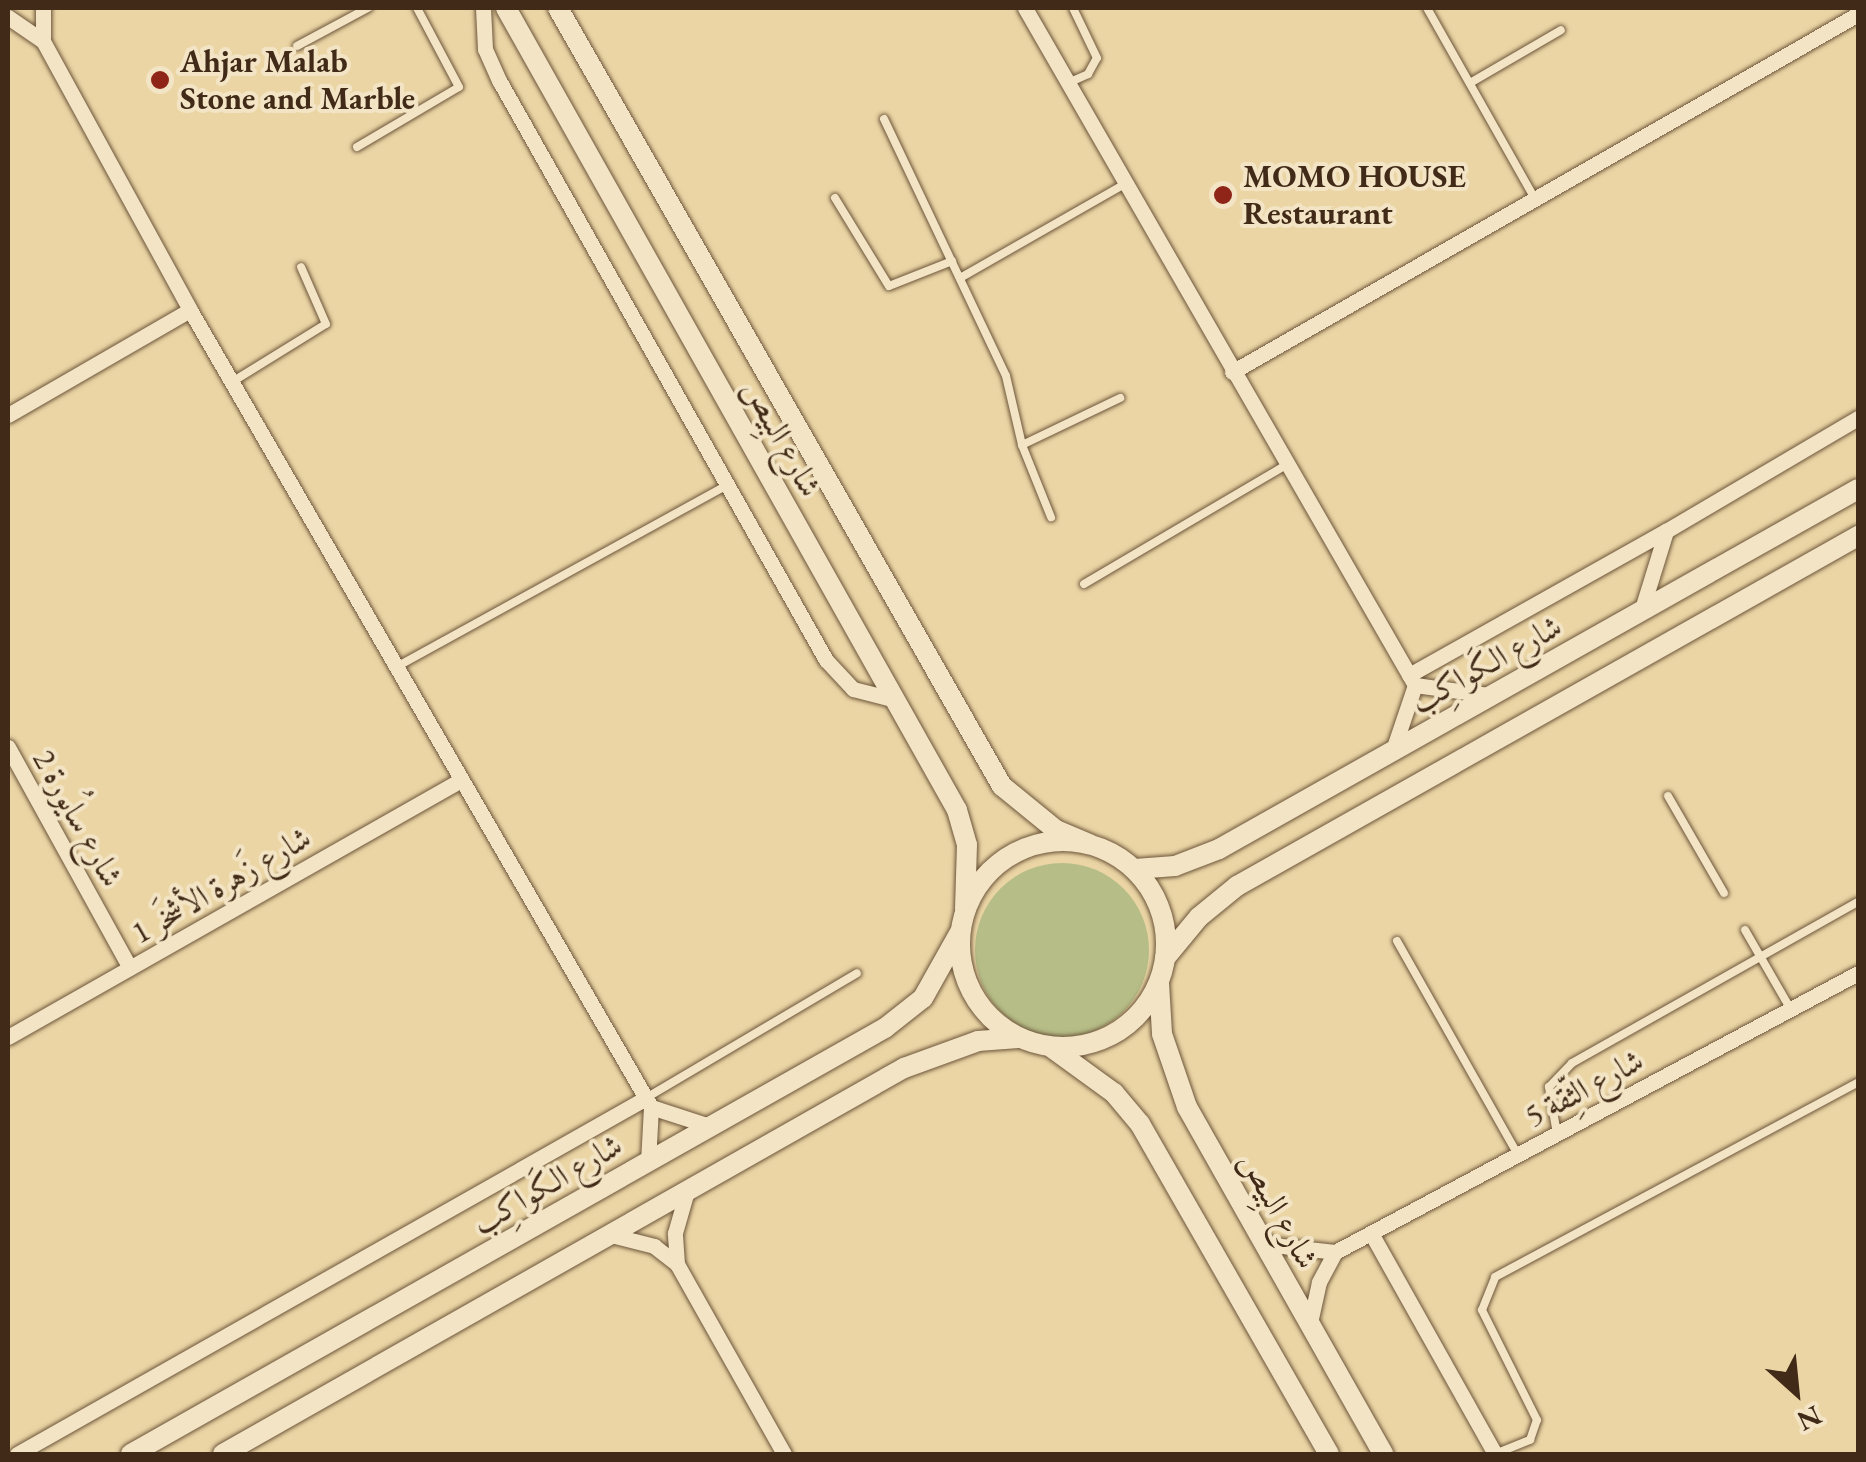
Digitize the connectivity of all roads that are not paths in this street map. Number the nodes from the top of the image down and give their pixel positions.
1 (43, 8) edge
2 (368, 8) edge
3 (418, 8) edge
4 (484, 8) edge
5 (506, 8) edge
6 (558, 8) edge
7 (1025, 8) edge
8 (1073, 8) edge
9 (1427, 8) edge
10 (1858, 14) edge
11 (8, 17) edge
12 (1561, 30) dead end
13 (43, 40) junction
14 (297, 46) dead end
15 (1068, 83) junction
16 (1470, 84) junction
17 (884, 119) dead end
18 (357, 148) dead end
19 (1126, 184) junction
20 (835, 198) dead end
21 (1535, 198) junction
22 (952, 261) junction
23 (301, 267) dead end
24 (960, 278) junction
25 (190, 310) junction
26 (1232, 372) junction
27 (232, 382) junction
28 (1120, 398) dead end
29 (8, 414) edge
30 (1858, 418) edge
31 (1022, 445) junction
32 (1284, 466) junction
33 (727, 485) junction
34 (1858, 489) edge
35 (1051, 517) dead end
36 (1666, 531) junction
37 (1858, 536) edge
38 (1084, 584) dead end
39 (1641, 612) junction
40 (396, 668) junction
41 (1412, 680) junction
42 (1488, 695) junction
43 (896, 700) junction
44 (8, 747) edge
45 (1393, 752) junction
46 (462, 780) junction
47 (1668, 796) dead end
48 (1089, 844) junction
49 (1135, 869) junction
50 (1724, 893) dead end
51 (1858, 902) edge
52 (965, 908) junction
53 (1745, 930) dead end
54 (960, 932) junction
55 (1397, 941) dead end
56 (1760, 955) junction
57 (1166, 958) junction
58 (130, 968) junction
59 (1858, 973) edge
60 (857, 974) dead end
61 (1159, 983) junction
62 (1791, 1009) junction
63 (8, 1036) edge
64 (1018, 1038) junction
65 (1050, 1047) junction
66 (1858, 1082) edge
67 (649, 1102) junction
68 (710, 1126) junction
69 (1557, 1134) junction
70 (1518, 1155) junction
71 (648, 1162) junction
72 (688, 1188) junction
73 (1371, 1233) junction
74 (606, 1234) junction
75 (1264, 1244) junction
76 (1335, 1252) junction
77 (677, 1264) junction
78 (1310, 1324) junction
79 (17, 1454) edge
80 (131, 1454) edge
81 (223, 1454) edge
82 (784, 1454) edge
83 (1329, 1454) edge
84 (1383, 1454) edge
85 (1495, 1454) edge

1 - 13 street
2 - 14 lane
3 - 18 lane
4 - 33 street
5 - 43 street, شارع البِيص
6 - 48 street, شارع البِيص
7 - 15 street
8 - 15 lane
9 - 16 lane
10 - 21 street
11 - 13 street
12 - 16 lane
13 - 25 street
15 - 19 street
16 - 21 lane
17 - 22 lane
19 - 24 lane
19 - 26 street
20 - 22 lane
21 - 26 street
22 - 24 lane
23 - 27 lane
24 - 31 lane
25 - 27 street
25 - 29 street
26 - 32 street
27 - 40 street
28 - 31 lane
30 - 36 street
31 - 35 lane
32 - 38 lane
32 - 41 street
33 - 40 lane
33 - 43 street
34 - 39 street, شارع الكَواكِب
36 - 39 street
36 - 41 street
37 - 57 street
39 - 42 street, شارع الكَواكِب
40 - 46 street
41 - 42 street
41 - 45 street
42 - 45 street, شارع الكَواكِب
43 - 52 street, شارع البِيص
44 - 58 street, شارع سايُورة 2
45 - 49 street, شارع الكَواكِب
46 - 58 street, شارع زَهرة الأشخَر 1
46 - 67 street
47 - 50 lane
48 - 49 street
48 - 52 street
49 - 57 street
51 - 56 lane
52 - 54 street
53 - 56 lane
54 - 64 street
54 - 68 street, شارع الكَواكِب
55 - 70 lane
56 - 62 lane
56 - 69 lane
57 - 61 street
58 - 63 street, شارع زَهرة الأشخَر 1
59 - 62 street, شارع الثِّقة 5
60 - 67 lane
61 - 65 street
61 - 75 street, شارع البِيص
62 - 69 street, شارع الثِّقة 5
64 - 65 street
64 - 72 street
65 - 83 street
66 - 85 lane
67 - 68 street
67 - 71 street
67 - 79 street
68 - 71 street, شارع الكَواكِب
69 - 70 street, شارع الثِّقة 5
70 - 73 street, شارع الثِّقة 5
71 - 80 street, شارع الكَواكِب
72 - 74 street
72 - 77 street
73 - 76 street, شارع الثِّقة 5
73 - 85 street
74 - 77 street
74 - 81 street
75 - 76 street
75 - 78 street, شارع البِيص
76 - 78 street
77 - 82 street
78 - 84 street, شارع البِيص

